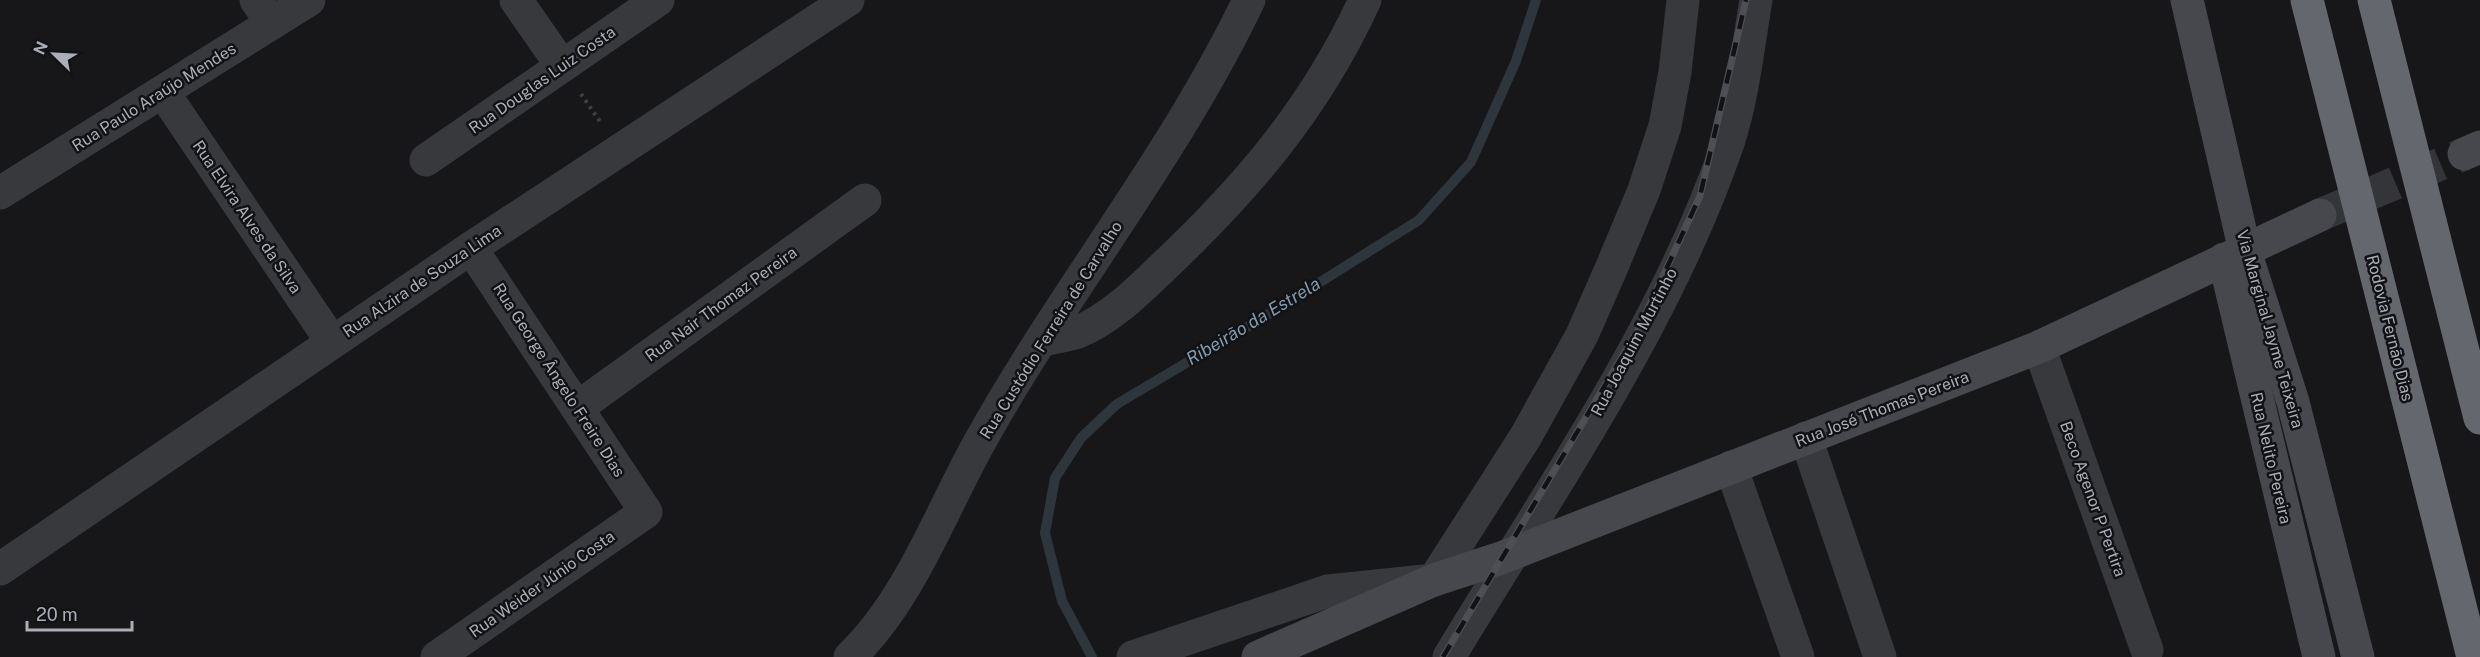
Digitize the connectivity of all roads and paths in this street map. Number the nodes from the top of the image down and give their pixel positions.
1 (309, 0) edge
2 (516, 0) edge
3 (658, 0) edge
4 (848, 0) edge
5 (1248, 0) edge
6 (1365, 0) edge
7 (1683, 0) edge
8 (1756, 0) edge
9 (2187, 0) edge
10 (2307, 0) edge
11 (2374, 0) edge
12 (264, 12) edge
13 (562, 66) junction
14 (163, 92) junction
15 (620, 151) junction
16 (426, 160) dead end
17 (0, 193) edge
18 (865, 200) dead end
19 (2320, 215) tunnel mouth
20 (471, 248) junction
21 (2235, 255) junction
22 (1042, 340) junction
23 (332, 342) junction
24 (2039, 348) junction
25 (577, 408) junction
26 (2480, 418) edge
27 (1806, 438) junction
28 (1731, 467) junction
29 (646, 512) joint
30 (1512, 552) junction
31 (0, 569) edge
32 (1434, 580) junction
33 (2147, 650) dead end
34 (866, 651) edge
35 (437, 657) edge
36 (1132, 657) edge
37 (1258, 657) edge
38 (1449, 657) edge
39 (1797, 657) edge
40 (1880, 657) edge
41 (2319, 657) edge
42 (2358, 657) edge
43 (2473, 657) edge

1 - 12 street, Rua Paulo Araújo Mendes
2 - 13 street
3 - 13 street, Rua Douglas Luiz Costa
4 - 15 street, Rua Alzira de Souza Lima
5 - 22 street, Rua Custódio Ferreira de Carvalho
6 - 22 street
7 - 32 street
8 - 30 street, Rua Joaquim Murtinho
9 - 21 street, Via Marginal Jayme Teixeira
10 - 43 highway, Rodovia Fernão Dias
11 - 26 highway
12 - 14 street, Rua Paulo Araújo Mendes
13 - 15 path
13 - 16 street, Rua Douglas Luiz Costa
14 - 17 street, Rua Paulo Araújo Mendes
14 - 23 street, Rua Elvira Alves da Silva
15 - 20 street, Rua Alzira de Souza Lima
18 - 25 street, Rua Nair Thomaz Pereira
19 - 21 street, Rua José Thomas Pereira
20 - 23 street, Rua Alzira de Souza Lima
20 - 25 street, Rua George Ângelo Freire Dias
21 - 24 street, Rua José Thomas Pereira
21 - 41 street, Rua Nelito Pereira
21 - 42 street, Via Marginal Jayme Teixeira
22 - 34 street, Rua Custódio Ferreira de Carvalho
23 - 31 street, Rua Alzira de Souza Lima
24 - 27 street, Rua José Thomas Pereira
24 - 33 street, Beco Agenor P Pertira
25 - 29 street, Rua George Ângelo Freire Dias
27 - 28 street, Rua José Thomas Pereira
27 - 40 street
28 - 30 street, Rua José Thomas Pereira
28 - 39 street
29 - 35 street, Rua Weider Júnio Costa
30 - 32 street, Rua José Thomas Pereira
30 - 38 street, Rua Joaquim Murtinho
32 - 36 street, Rua José Thomas Pereira
32 - 37 street, Rua José Thomas Pereira

